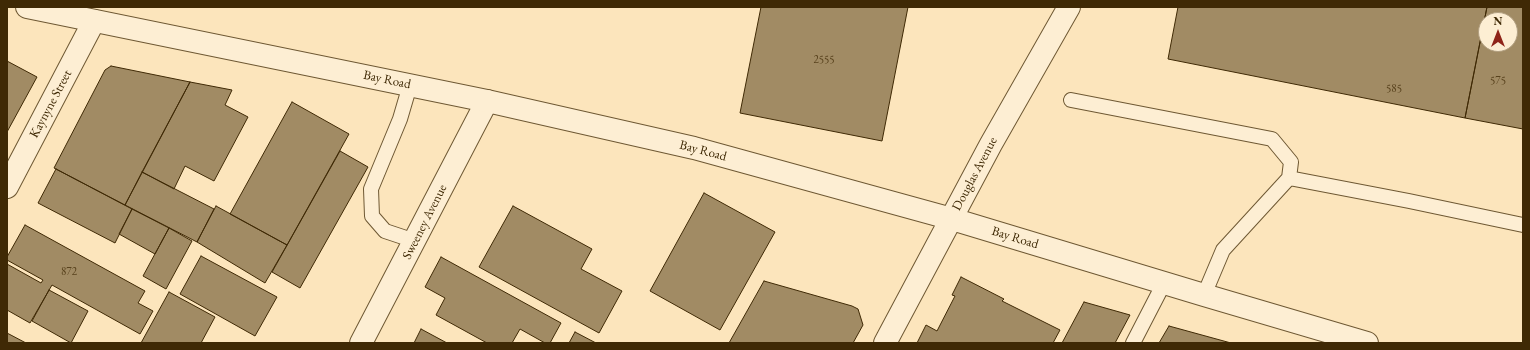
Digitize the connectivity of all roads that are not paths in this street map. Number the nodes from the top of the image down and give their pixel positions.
1 (27, 7) edge
2 (1069, 7) edge
3 (94, 21) junction
4 (410, 85) junction
5 (1071, 100) dead end
6 (487, 101) junction
7 (1289, 178) junction
8 (7, 187) edge
9 (952, 219) junction
10 (1523, 225) edge
11 (415, 241) junction
12 (1164, 283) junction
13 (1204, 295) junction
14 (361, 343) edge
15 (885, 343) edge
16 (1133, 343) edge
17 (1367, 343) edge

1 - 3 street, Bay Road
2 - 9 street, Douglas Avenue
3 - 4 street, Bay Road
3 - 8 street, Kaynyne Street
4 - 6 street, Bay Road
4 - 11 lane
5 - 7 lane
6 - 9 street, Bay Road
6 - 11 street, Sweeney Avenue
7 - 10 lane
7 - 13 lane
9 - 12 street, Bay Road
9 - 15 street, Douglas Avenue
11 - 14 street, Sweeney Avenue
12 - 13 street, Bay Road
12 - 16 lane
13 - 17 street, Bay Road

